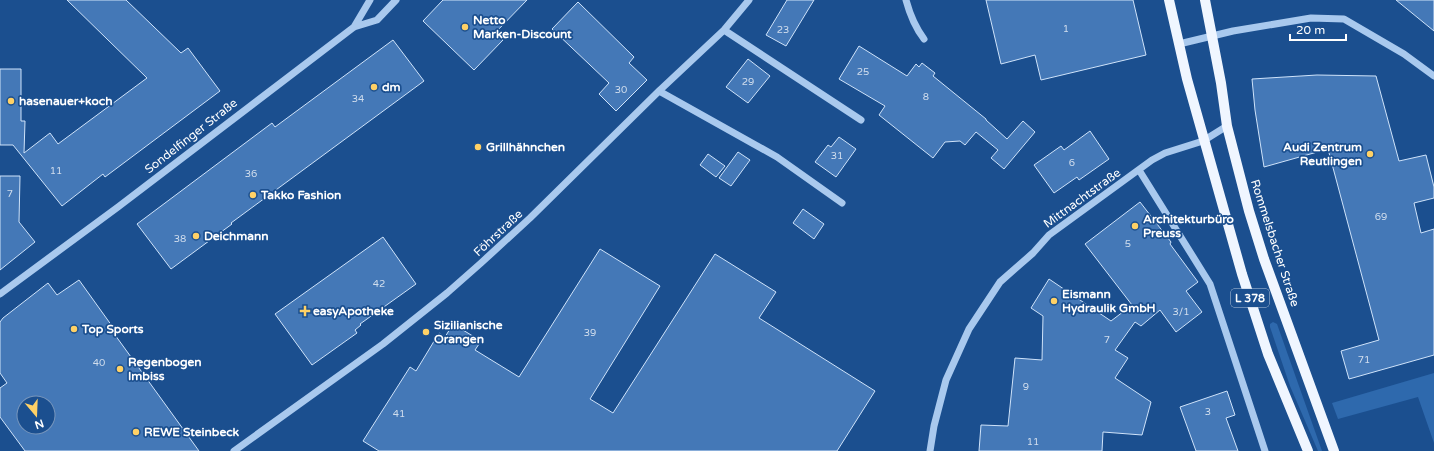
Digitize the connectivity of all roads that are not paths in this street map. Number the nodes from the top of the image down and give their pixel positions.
1 (370, 0) edge
2 (396, 0) edge
3 (749, 0) edge
4 (906, 0) edge
5 (1169, 0) edge
6 (1205, 0) edge
7 (354, 27) junction
8 (724, 30) junction
9 (1211, 36) junction
10 (924, 39) dead end
11 (1179, 44) junction
12 (1434, 76) edge
13 (659, 91) junction
14 (862, 120) dead end
15 (1227, 126) junction
16 (1203, 140) junction
17 (1138, 170) junction
18 (842, 203) dead end
19 (0, 294) edge
20 (234, 451) edge
21 (930, 451) edge
22 (1265, 451) edge
23 (1308, 451) edge
24 (1334, 451) edge

1 - 7 street
2 - 7 street, Sondelfinger Straße
3 - 8 street, Föhrstraße
4 - 10 street
5 - 11 main road, L 378
6 - 9 main road, Rommelsbacher Straße / L 378
7 - 19 street, Sondelfinger Straße
8 - 13 street, Föhrstraße
8 - 14 street
9 - 11 street
9 - 12 street
9 - 15 main road, Rommelsbacher Straße / L 378
11 - 16 main road, L 378
13 - 18 street
13 - 20 street, Föhrstraße
15 - 16 street, Mittnachtstraße
15 - 24 main road, Rommelsbacher Straße / L 378
16 - 17 street, Mittnachtstraße
16 - 23 main road, L 378
17 - 21 street, Mittnachtstraße
17 - 22 street, Mittnachtstraße

